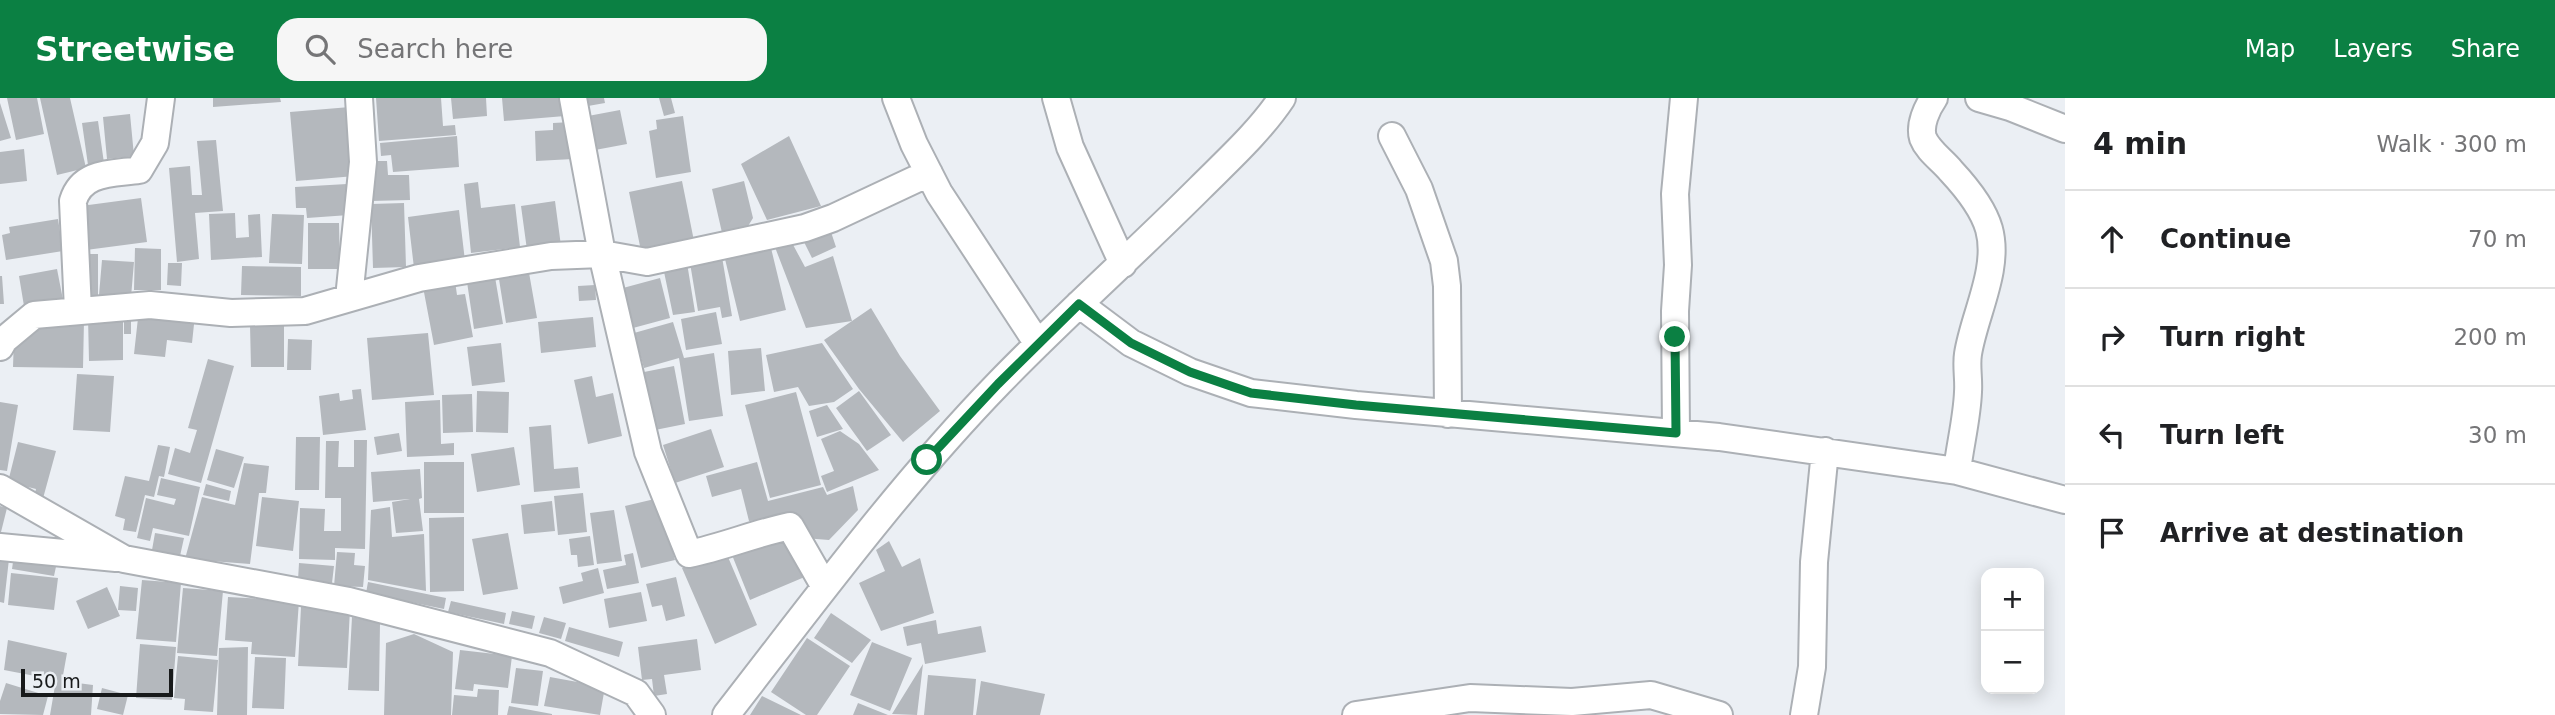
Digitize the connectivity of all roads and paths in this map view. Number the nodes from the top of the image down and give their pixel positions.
1 (161, 98) edge
2 (359, 98) edge
3 (573, 98) edge
4 (897, 98) edge
5 (1056, 98) edge
6 (1282, 98) edge
7 (1684, 98) edge
8 (1934, 98) edge
9 (1979, 98) edge
10 (2065, 129) edge
11 (1392, 136) dead end
12 (929, 173) junction
13 (602, 254) junction
14 (1123, 264) junction
15 (349, 299) junction
16 (1079, 304) junction
17 (78, 310) junction
18 (1038, 344) junction
19 (0, 347) edge
20 (1448, 414) junction
21 (1676, 433) junction
22 (1825, 451) junction
23 (1957, 471) junction
24 (0, 488) edge
25 (2065, 500) edge
26 (0, 547) edge
27 (124, 559) junction
28 (825, 587) junction
29 (652, 715) edge
30 (726, 715) edge
31 (1356, 715) edge
32 (1719, 715) edge
33 (1804, 715) edge

1 - 17 street
2 - 15 street
3 - 13 street
4 - 12 street
5 - 14 street
6 - 14 street
7 - 21 street
8 - 23 street
9 - 10 street
11 - 20 street
12 - 13 street
12 - 18 street
13 - 15 street
13 - 28 street
14 - 16 street
15 - 17 street
16 - 18 street
16 - 20 street
17 - 19 street
18 - 28 street
20 - 21 street
21 - 22 street
22 - 23 street
22 - 33 street
23 - 25 street
24 - 27 street
26 - 27 street
27 - 29 street
28 - 30 street
31 - 32 street

